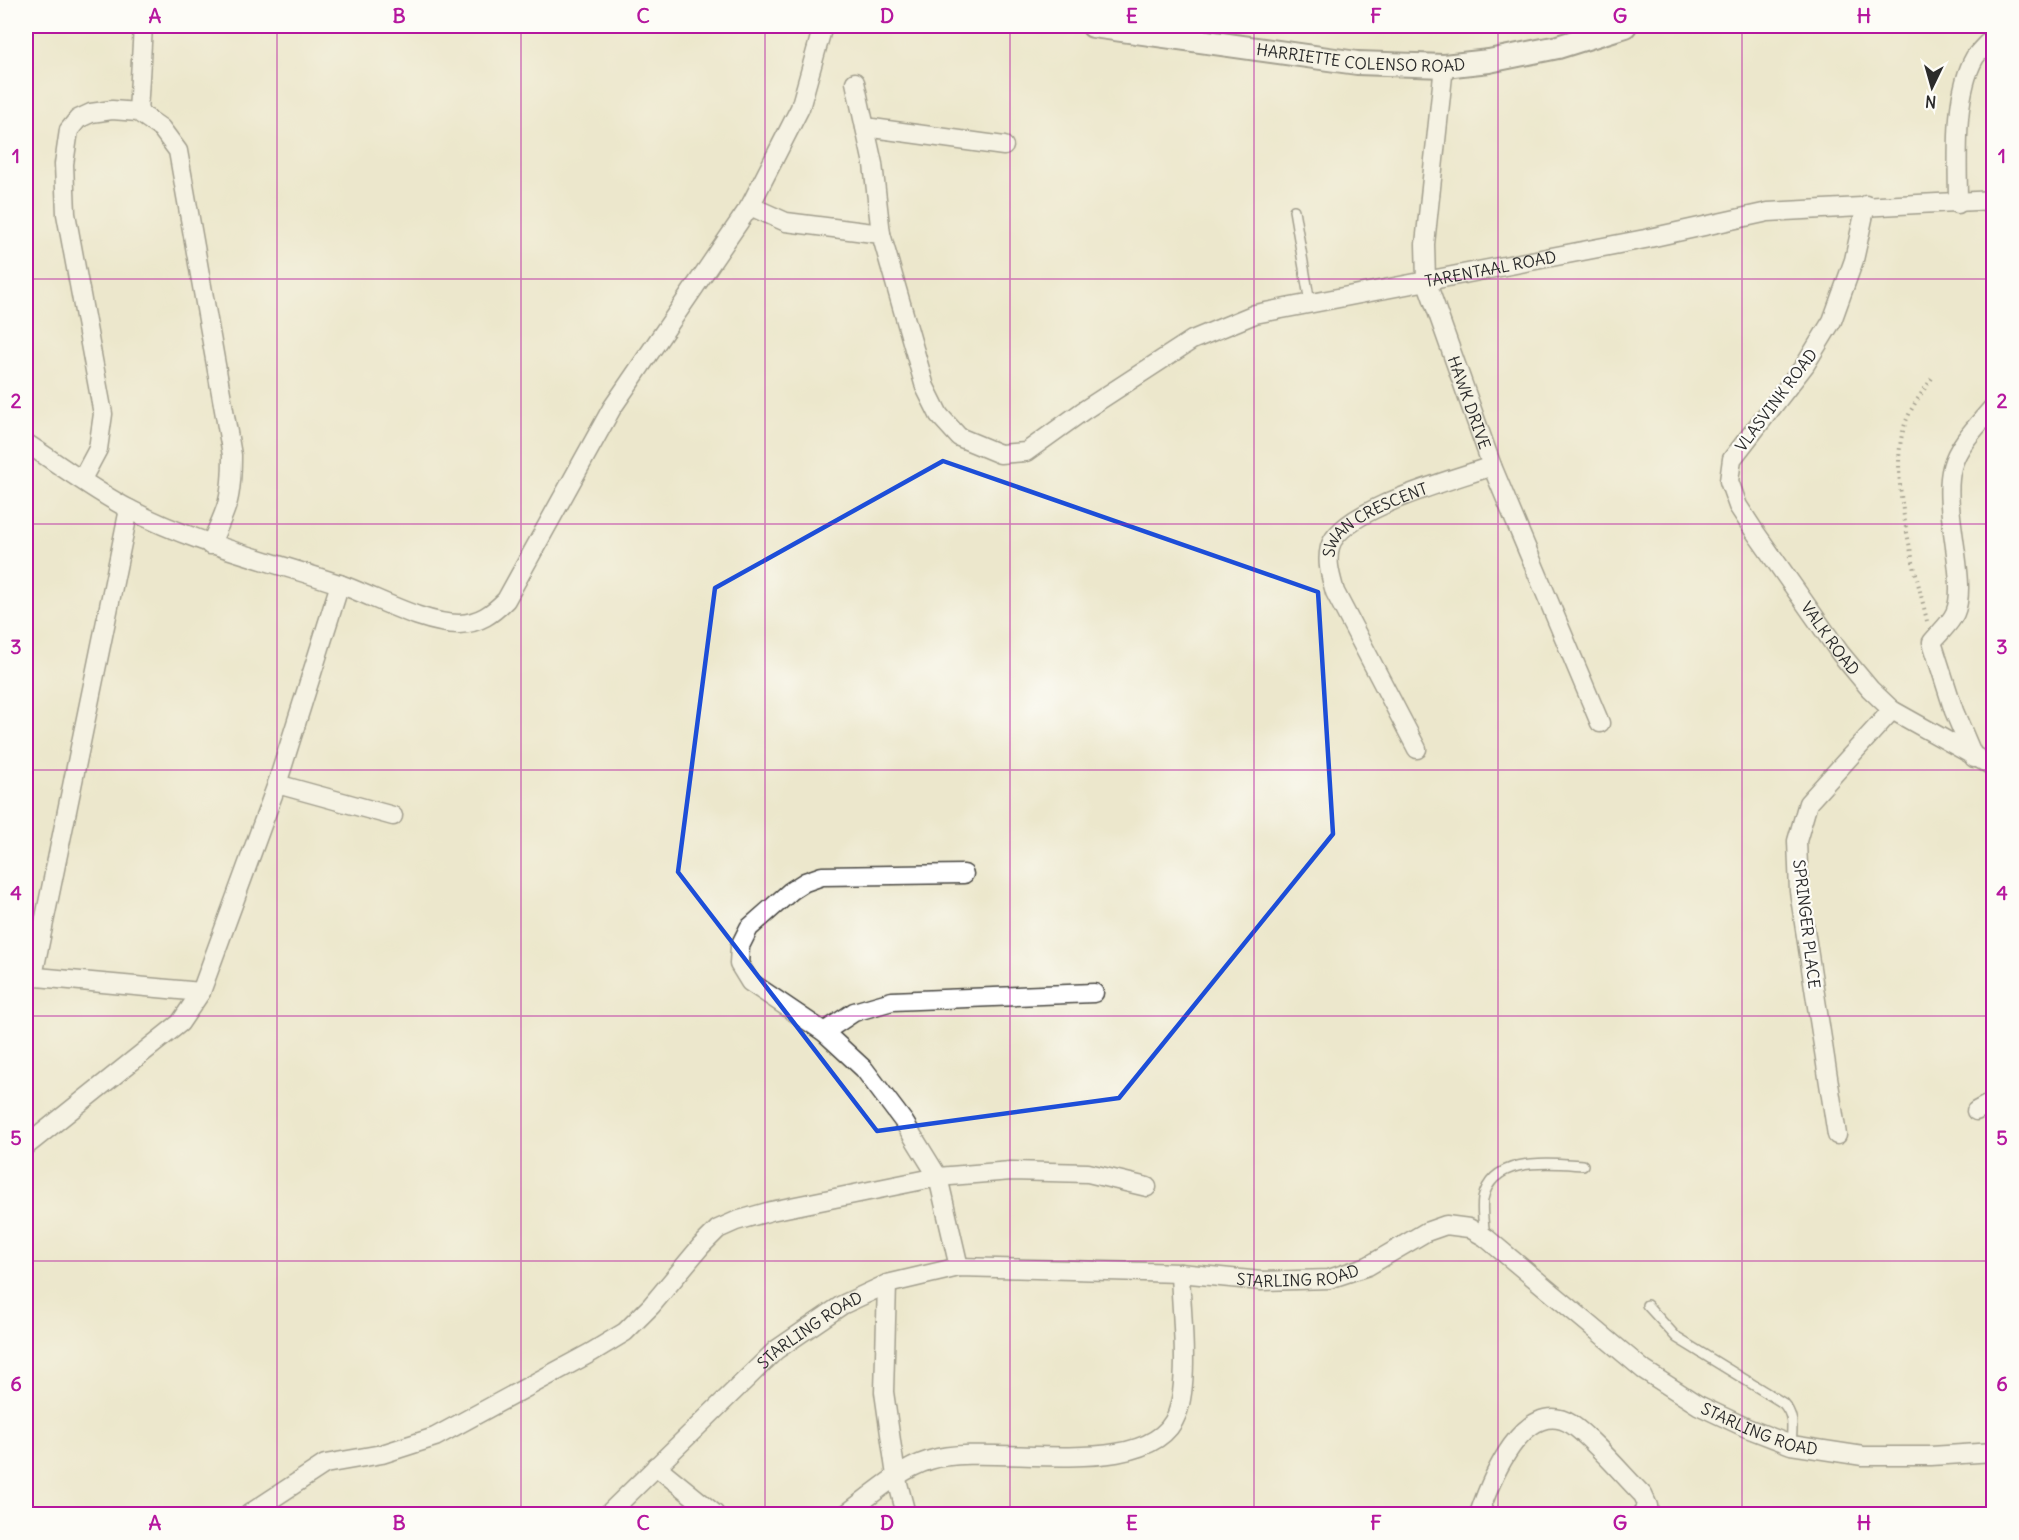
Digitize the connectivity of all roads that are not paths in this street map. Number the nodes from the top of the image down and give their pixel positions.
1 (143, 26) edge
2 (823, 26) edge
3 (1093, 26) edge
4 (1625, 26) edge
5 (1994, 36) edge
6 (1444, 66) junction
7 (855, 82) dead end
8 (138, 112) junction
9 (865, 127) junction
10 (1004, 146) dead end
11 (1994, 200) edge
12 (1958, 204) junction
13 (1866, 205) junction
14 (750, 207) junction
15 (1294, 210) dead end
16 (880, 234) junction
17 (1426, 280) junction
18 (1310, 303) junction
19 (1994, 406) edge
20 (26, 443) edge
21 (1732, 459) joint
22 (1492, 466) junction
23 (82, 479) junction
24 (129, 509) junction
25 (210, 545) junction
26 (340, 584) junction
27 (1892, 710) junction
28 (1600, 723) dead end
29 (1417, 749) dead end
30 (1974, 758) junction
31 (1994, 768) edge
32 (277, 784) junction
33 (393, 816) dead end
34 (964, 874) dead end
35 (29, 976) edge
36 (201, 992) junction
37 (1094, 993) dead end
38 (824, 1032) junction
39 (1994, 1101) edge
40 (1976, 1111) dead end
41 (1837, 1135) dead end
42 (26, 1146) edge
43 (1583, 1165) dead end
44 (938, 1177) junction
45 (1148, 1187) dead end
46 (1485, 1237) junction
47 (959, 1267) junction
48 (1180, 1273) junction
49 (887, 1284) junction
50 (1647, 1305) dead end
51 (1791, 1445) junction
52 (1994, 1452) edge
53 (656, 1466) junction
54 (896, 1476) junction
55 (249, 1515) edge
56 (608, 1515) edge
57 (715, 1515) edge
58 (846, 1515) edge
59 (906, 1515) edge
60 (1479, 1515) edge
61 (1642, 1515) edge

1 - 8 street
2 - 14 street
3 - 6 street, HARRIETTE COLENSO ROAD
4 - 6 street, HARRIETTE COLENSO ROAD
5 - 12 street
6 - 17 street, HAWK DRIVE
7 - 9 street
8 - 23 street
8 - 25 street
9 - 10 street
9 - 16 street
11 - 12 street, TARENTAAL ROAD
12 - 13 street, TARENTAAL ROAD
13 - 17 street, TARENTAAL ROAD
13 - 21 street, VLASVINK ROAD
14 - 16 street
14 - 26 street
15 - 18 lane
16 - 18 street, TARENTAAL ROAD
17 - 18 street, TARENTAAL ROAD
17 - 22 street, HAWK DRIVE
19 - 30 street
20 - 23 street
21 - 27 street, VALK ROAD
22 - 28 street, HAWK DRIVE
22 - 29 street, SWAN CRESCENT
23 - 24 street
24 - 25 street
24 - 35 street
25 - 26 street
26 - 32 street
27 - 30 street, VALK ROAD
27 - 41 street, SPRINGER PLACE
30 - 31 street, VALK ROAD
32 - 33 street
32 - 36 street
34 - 38 street
35 - 36 street
36 - 42 street
37 - 38 street
38 - 44 street
39 - 40 street
43 - 46 lane
44 - 45 street
44 - 47 street
44 - 55 street
46 - 48 street, STARLING ROAD
46 - 51 street, STARLING ROAD
47 - 48 street, STARLING ROAD
47 - 49 street, STARLING ROAD
48 - 54 street
49 - 53 street, STARLING ROAD
49 - 54 street
50 - 51 lane
51 - 52 street, STARLING ROAD
53 - 56 street, STARLING ROAD
53 - 57 street
54 - 58 street
54 - 59 street
60 - 61 street

